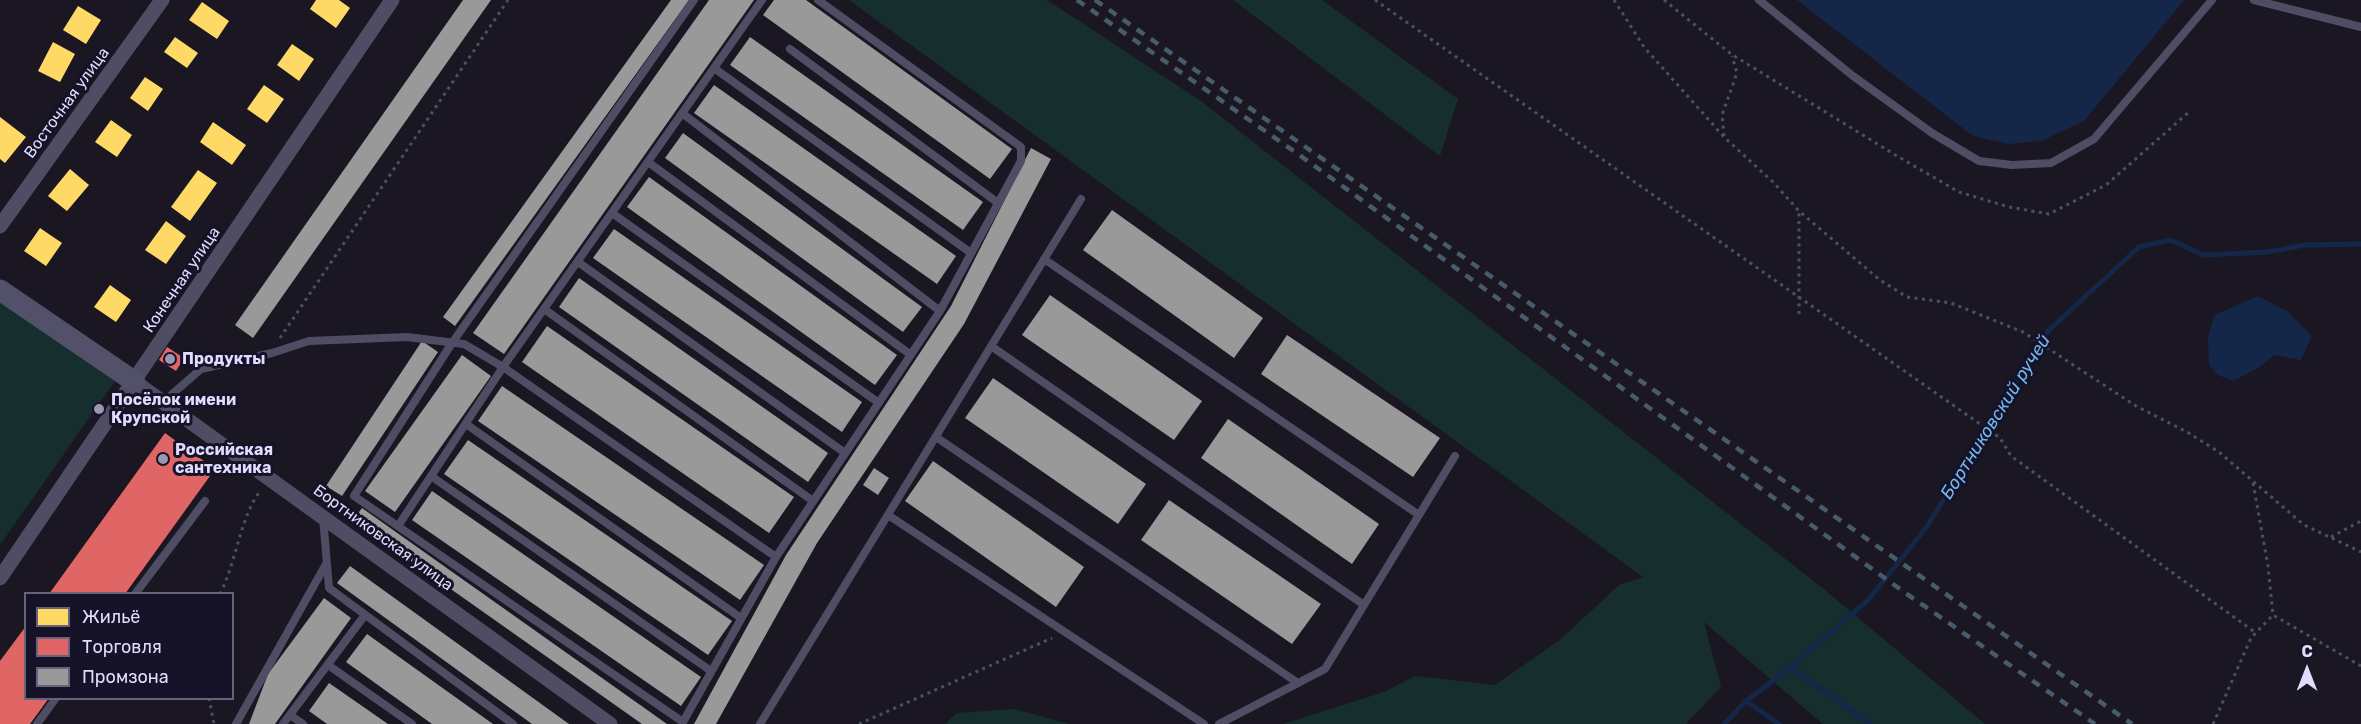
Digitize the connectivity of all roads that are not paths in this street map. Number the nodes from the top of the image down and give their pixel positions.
1 (162, 0) edge
2 (392, 0) edge
3 (694, 0) edge
4 (762, 0) edge
5 (818, 0) edge
6 (1759, 0) edge
7 (2212, 0) edge
8 (2254, 0) edge
9 (2361, 27) edge
10 (790, 50) dead end
11 (714, 68) junction
12 (682, 113) junction
13 (648, 162) junction
14 (1081, 199) dead end
15 (998, 203) junction
16 (612, 213) junction
17 (0, 226) edge
18 (971, 253) junction
19 (1044, 259) junction
20 (578, 262) junction
21 (0, 290) edge
22 (544, 309) junction
23 (940, 311) junction
24 (452, 343) junction
25 (991, 346) junction
26 (911, 355) junction
27 (503, 367) junction
28 (135, 382) junction
29 (163, 402) junction
30 (879, 403) junction
31 (466, 424) junction
32 (936, 437) junction
33 (845, 453) junction
34 (1455, 456) dead end
35 (431, 476) junction
36 (205, 501) dead end
37 (813, 501) junction
38 (888, 515) junction
39 (1419, 515) junction
40 (323, 516) junction
41 (398, 526) junction
42 (776, 556) junction
43 (327, 563) junction
44 (0, 578) edge
45 (137, 592) edge
46 (1364, 605) junction
47 (365, 615) junction
48 (741, 618) junction
49 (328, 665) junction
50 (711, 671) junction
51 (1298, 683) junction
52 (55, 700) edge
53 (290, 715) junction
54 (37, 724) edge
55 (236, 724) edge
56 (283, 724) edge
57 (303, 724) edge
58 (412, 724) edge
59 (513, 724) edge
60 (610, 724) edge
61 (760, 724) edge
62 (1204, 724) edge
63 (1219, 724) edge

1 - 17 street, Восточная улица
2 - 28 street, Конечная улица
3 - 24 lane
4 - 11 lane
5 - 15 lane
6 - 7 lane
8 - 9 lane
10 - 15 lane
11 - 12 lane
11 - 18 lane
12 - 13 lane
12 - 23 lane
13 - 16 lane
13 - 26 lane
14 - 19 lane
15 - 18 lane
16 - 20 lane
16 - 30 lane
18 - 23 lane
19 - 25 lane
19 - 39 lane
20 - 22 lane
20 - 33 lane
21 - 28 street
22 - 27 lane
22 - 37 lane
23 - 26 lane
24 - 27 lane
24 - 29 lane
24 - 41 lane
25 - 32 lane
25 - 46 lane
26 - 30 lane
27 - 31 lane
27 - 42 lane
28 - 29 street, Бортниковская улица
28 - 44 street, Конечная улица
29 - 40 street, Бортниковская улица
30 - 33 lane
31 - 35 lane
31 - 48 lane
32 - 38 lane
32 - 51 lane
33 - 37 lane
34 - 39 lane
35 - 41 lane
35 - 50 lane
36 - 45 lane
37 - 42 lane
38 - 61 lane
38 - 62 lane
39 - 46 lane
40 - 43 lane
40 - 60 street, Бортниковская улица
41 - 50 lane
42 - 48 lane
43 - 47 lane
43 - 55 lane
46 - 51 lane
47 - 49 lane
47 - 59 lane
48 - 50 lane
49 - 53 lane
49 - 58 lane
51 - 63 lane
52 - 54 lane
53 - 56 lane
53 - 57 lane

